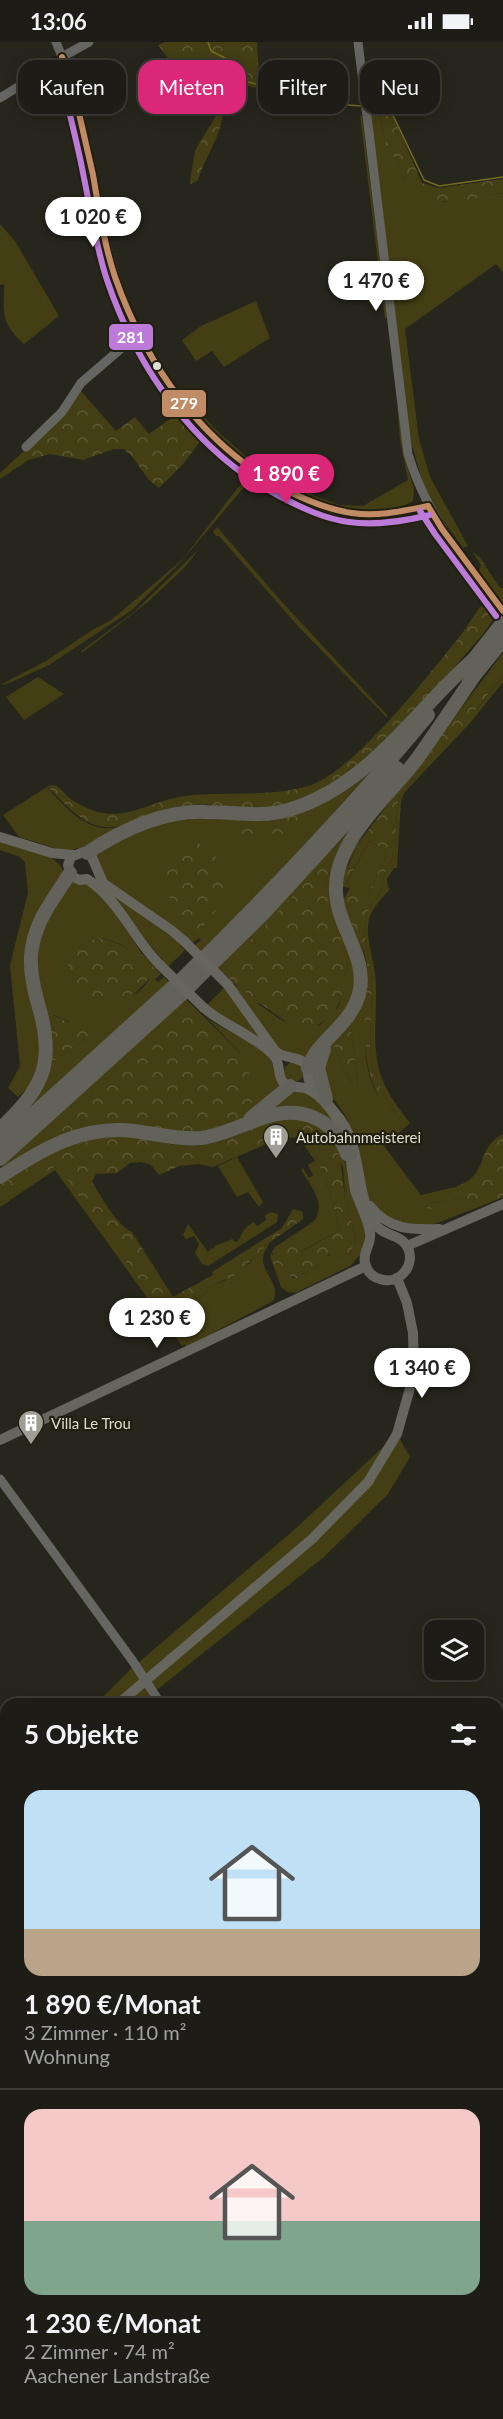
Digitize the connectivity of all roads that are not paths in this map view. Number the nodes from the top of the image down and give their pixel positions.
1 (56, 42) edge
2 (90, 42) edge
3 (358, 45) edge
4 (64, 60) edge
5 (65, 60) edge
6 (18, 87) edge
7 (0, 98) edge
8 (79, 114) edge
9 (139, 333) junction
10 (26, 447) dead end
11 (428, 506) junction
12 (502, 615) edge
13 (503, 640) edge
14 (474, 659) junction
15 (474, 676) junction
16 (0, 837) edge
17 (74, 862) junction
18 (95, 869) junction
19 (87, 879) junction
20 (206, 963) junction
21 (181, 987) junction
22 (333, 1034) junction
23 (290, 1059) junction
24 (281, 1068) junction
25 (308, 1073) junction
26 (293, 1087) junction
27 (326, 1099) junction
28 (240, 1126) junction
29 (0, 1129) edge
30 (0, 1144) edge
31 (350, 1155) junction
32 (0, 1159) edge
33 (0, 1177) edge
34 (363, 1194) junction
35 (503, 1204) edge
36 (446, 1229) junction
37 (388, 1235) junction
38 (369, 1244) junction
39 (407, 1246) junction
40 (366, 1266) junction
41 (397, 1278) junction
42 (0, 1440) edge
43 (0, 1479) edge
44 (125, 1698) edge
45 (158, 1698) edge

1 - 4 street
2 - 5 street
3 - 11 street
6 - 7 street
8 - 9 street
9 - 10 street
9 - 11 street
11 - 12 street
12 - 14 highway
13 - 15 highway
14 - 17 highway
14 - 20 highway
15 - 20 highway
15 - 22 highway
16 - 17 main road
17 - 18 main road
17 - 19 main road
17 - 29 highway
18 - 19 main road
18 - 23 main road, bridge
19 - 24 main road, bridge
20 - 21 highway
21 - 30 highway
21 - 32 highway
22 - 25 highway
22 - 27 highway
23 - 24 main road
23 - 25 main road
24 - 26 main road
25 - 26 main road
25 - 27 main road
26 - 28 highway
26 - 31 main road
27 - 34 main road
28 - 31 highway
28 - 33 highway
31 - 38 main road
34 - 36 main road
34 - 37 main road
35 - 36 main road
36 - 39 main road
37 - 38 main road
37 - 39 main road
38 - 40 main road
39 - 41 main road
40 - 41 main road
40 - 42 main road
41 - 44 main road
43 - 45 street, bridge

